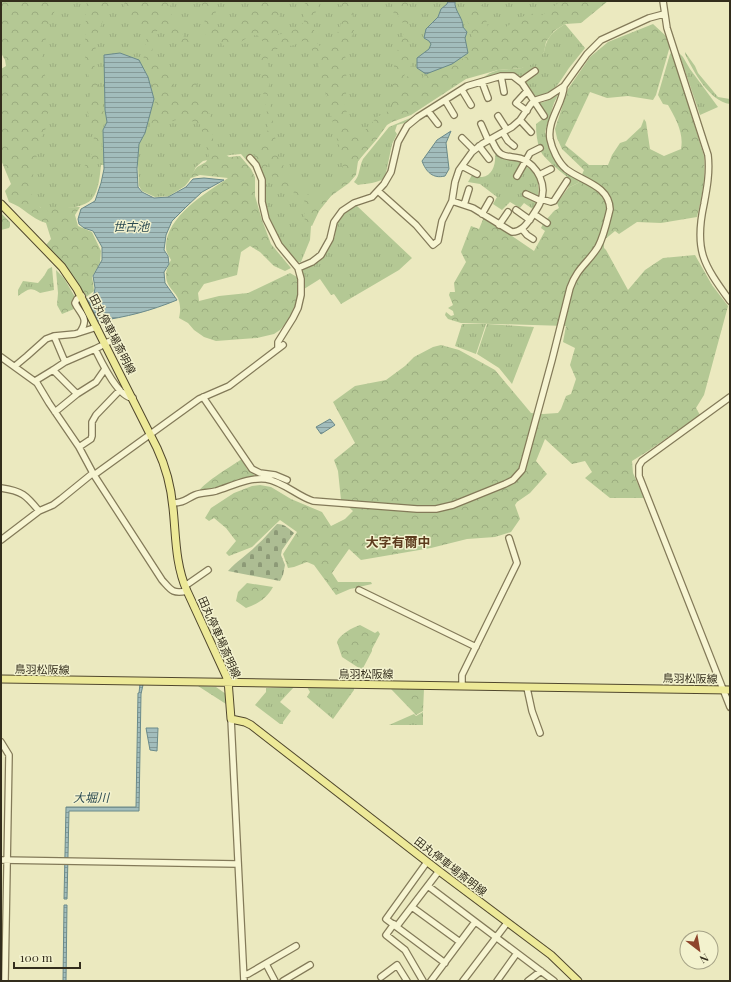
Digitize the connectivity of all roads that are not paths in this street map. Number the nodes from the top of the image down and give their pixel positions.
1 (663, 1) edge
2 (664, 14) junction
3 (535, 71) dead end
4 (501, 76) junction
5 (521, 81) junction
6 (482, 82) junction
7 (564, 86) junction
8 (462, 90) junction
9 (527, 91) junction
10 (504, 92) dead end
11 (488, 98) dead end
12 (445, 100) junction
13 (534, 102) junction
14 (471, 105) dead end
15 (428, 111) junction
16 (527, 111) junction
17 (454, 115) dead end
18 (498, 116) dead end
19 (544, 116) dead end
20 (520, 120) junction
21 (438, 124) dead end
22 (481, 124) dead end
23 (505, 131) junction
24 (531, 132) dead end
25 (462, 138) dead end
26 (490, 140) junction
27 (479, 146) junction
28 (514, 146) dead end
29 (540, 148) dead end
30 (474, 150) junction
31 (250, 158) dead end
32 (489, 159) dead end
33 (526, 161) junction
34 (462, 166) junction
35 (551, 168) dead end
36 (477, 174) dead end
37 (539, 175) junction
38 (517, 176) dead end
39 (567, 181) dead end
40 (469, 189) dead end
41 (378, 191) junction
42 (526, 194) dead end
43 (490, 200) dead end
44 (541, 200) junction
45 (452, 201) junction
46 (1, 204) edge
47 (464, 205) junction
48 (516, 210) dead end
49 (508, 212) dead end
50 (482, 214) junction
51 (534, 214) junction
52 (530, 220) junction
53 (547, 223) dead end
54 (499, 224) junction
55 (522, 229) junction
56 (533, 239) dead end
57 (298, 268) junction
58 (82, 296) junction
59 (730, 301) edge
60 (97, 327) junction
61 (80, 332) junction
62 (54, 336) junction
63 (115, 340) dead end
64 (108, 342) dead end
65 (101, 346) dead end
66 (95, 349) junction
67 (1, 356) edge
68 (65, 362) junction
69 (15, 366) junction
70 (105, 369) junction
71 (54, 370) junction
72 (35, 381) junction
73 (120, 390) junction
74 (77, 394) junction
75 (730, 396) edge
76 (203, 397) junction
77 (132, 398) junction
78 (55, 412) junction
79 (150, 433) junction
80 (79, 447) junction
81 (94, 474) junction
82 (287, 480) dead end
83 (1, 488) edge
84 (173, 503) junction
85 (39, 511) junction
86 (509, 538) dead end
87 (1, 540) edge
88 (208, 570) dead end
89 (186, 588) junction
90 (360, 590) dead end
91 (476, 647) junction
92 (1, 679) edge
93 (229, 683) junction
94 (462, 686) junction
95 (527, 688) junction
96 (727, 690) edge
97 (730, 707) edge
98 (231, 719) junction
99 (540, 733) dead end
100 (1, 742) edge
101 (4, 860) edge
102 (427, 862) junction
103 (237, 864) junction
104 (439, 871) junction
105 (428, 886) junction
106 (412, 907) junction
107 (476, 922) junction
108 (508, 923) junction
109 (395, 925) junction
110 (496, 938) junction
111 (460, 942) junction
112 (296, 946) dead end
113 (517, 953) junction
114 (445, 963) junction
115 (266, 964) junction
116 (310, 965) dead end
117 (541, 971) junction
118 (381, 977) dead end
119 (244, 978) edge
120 (5, 981) edge
121 (275, 981) edge
122 (284, 981) edge
123 (407, 981) edge
124 (423, 981) edge
125 (431, 981) edge
126 (463, 981) edge
127 (497, 981) edge
128 (528, 981) edge
129 (554, 981) edge
130 (578, 981) edge

1 - 2 street
2 - 7 street
2 - 59 street
3 - 5 street
4 - 5 street
4 - 6 street
4 - 10 street
5 - 9 street
6 - 8 street
6 - 11 street
7 - 13 street
7 - 84 street
8 - 12 street
8 - 14 street
9 - 13 street
9 - 16 street
12 - 15 street
12 - 17 street
13 - 16 street
13 - 19 street
15 - 21 street
15 - 41 street
16 - 20 street
18 - 23 street
20 - 23 street
20 - 24 street
22 - 26 street
23 - 26 street
23 - 28 street
25 - 30 street
26 - 27 street
26 - 33 street
27 - 30 street
27 - 32 street
29 - 33 street
30 - 34 street
31 - 57 street
33 - 37 street
33 - 38 street
34 - 36 street
34 - 45 street
35 - 37 street
37 - 44 street
39 - 44 street
40 - 47 street
41 - 45 street
41 - 57 street
42 - 44 street
43 - 50 street
44 - 51 street
45 - 47 street
46 - 58 main road, 田丸停車場斎明線
47 - 50 street
48 - 52 street
49 - 54 street
50 - 54 street
51 - 52 street
51 - 53 street
52 - 55 street
54 - 55 street
55 - 56 street
57 - 76 street
58 - 60 main road, 田丸停車場斎明線
58 - 61 street
60 - 61 street
60 - 77 main road, 田丸停車場斎明線
61 - 62 street
62 - 68 street
62 - 69 street
63 - 64 street
65 - 66 street
66 - 68 street
66 - 70 street
67 - 69 street
68 - 71 street
69 - 72 street
70 - 73 street
70 - 74 street
71 - 72 street
71 - 74 street
72 - 78 street
73 - 77 street
73 - 80 street
74 - 78 street
75 - 96 street
76 - 79 street
76 - 82 street
77 - 79 main road, 田丸停車場斎明線
78 - 80 street
79 - 81 street
79 - 84 main road, 田丸停車場斎明線
80 - 81 street
81 - 85 street
81 - 89 street
83 - 85 street
84 - 89 main road, 田丸停車場斎明線
85 - 87 street
86 - 91 street
88 - 89 street
89 - 93 main road, 田丸停車場斎明線
90 - 91 street
91 - 94 street
92 - 93 main road, 鳥羽松阪線
93 - 94 main road, 鳥羽松阪線
93 - 98 main road, 田丸停車場斎明線
94 - 95 main road, 鳥羽松阪線
95 - 96 main road, 鳥羽松阪線
95 - 99 street
96 - 97 street
98 - 102 main road, 田丸停車場斎明線
98 - 103 street
100 - 101 street
101 - 103 street
101 - 120 street
102 - 104 main road, 田丸停車場斎明線
102 - 109 street
103 - 119 street
104 - 105 street
104 - 108 main road, 田丸停車場斎明線
105 - 106 street
105 - 107 street
106 - 109 street
106 - 111 street
107 - 110 street
107 - 111 street
108 - 110 street
108 - 130 main road, 田丸停車場斎明線
109 - 114 street
109 - 124 street
110 - 113 street
110 - 126 street
111 - 114 street
112 - 115 street
113 - 117 street
113 - 127 street
114 - 125 street
115 - 119 street
115 - 121 street
116 - 122 street
117 - 128 street
117 - 129 street
118 - 123 street

